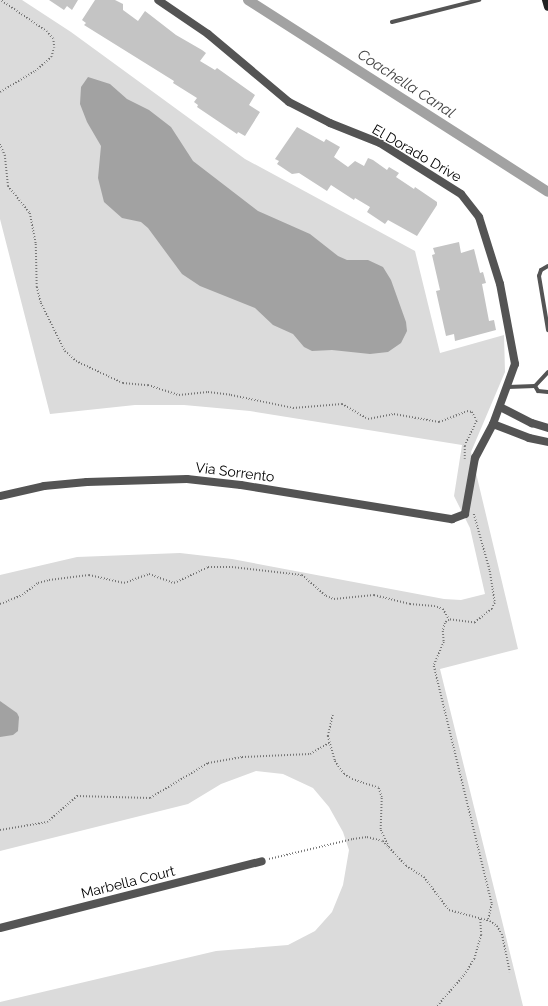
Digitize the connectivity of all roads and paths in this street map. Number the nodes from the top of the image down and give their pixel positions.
1 (0, 0) edge
2 (158, 0) edge
3 (479, 0) edge
4 (546, 0) edge
5 (548, 7) edge
6 (392, 22) dead end
7 (0, 92) edge
8 (548, 266) edge
9 (548, 330) edge
10 (548, 372) edge
11 (535, 386) junction
12 (506, 387) junction
13 (548, 392) edge
14 (500, 407) junction
15 (494, 424) junction
16 (548, 428) edge
17 (548, 442) edge
18 (0, 496) edge
19 (465, 514) joint
20 (0, 604) edge
21 (449, 620) dead end
22 (333, 715) dead end
23 (329, 743) junction
24 (0, 830) edge
25 (391, 850) junction
26 (262, 860) joint
27 (480, 919) junction
28 (0, 928) edge
29 (510, 972) dead end
30 (437, 1006) edge

1 - 7 path
2 - 12 street, El Dorado Drive
3 - 6 lane
4 - 5 main road
8 - 9 lane
10 - 11 lane
11 - 12 lane
11 - 13 lane
12 - 14 street, El Dorado Drive
14 - 15 street, El Dorado Drive
14 - 16 street
15 - 17 street
15 - 19 street, El Dorado Drive
18 - 19 street, Via Sorrento
20 - 21 path
22 - 23 path
23 - 24 path
23 - 25 path
25 - 26 path
25 - 27 path
26 - 28 street, Marbella Court
27 - 29 path
27 - 30 path

